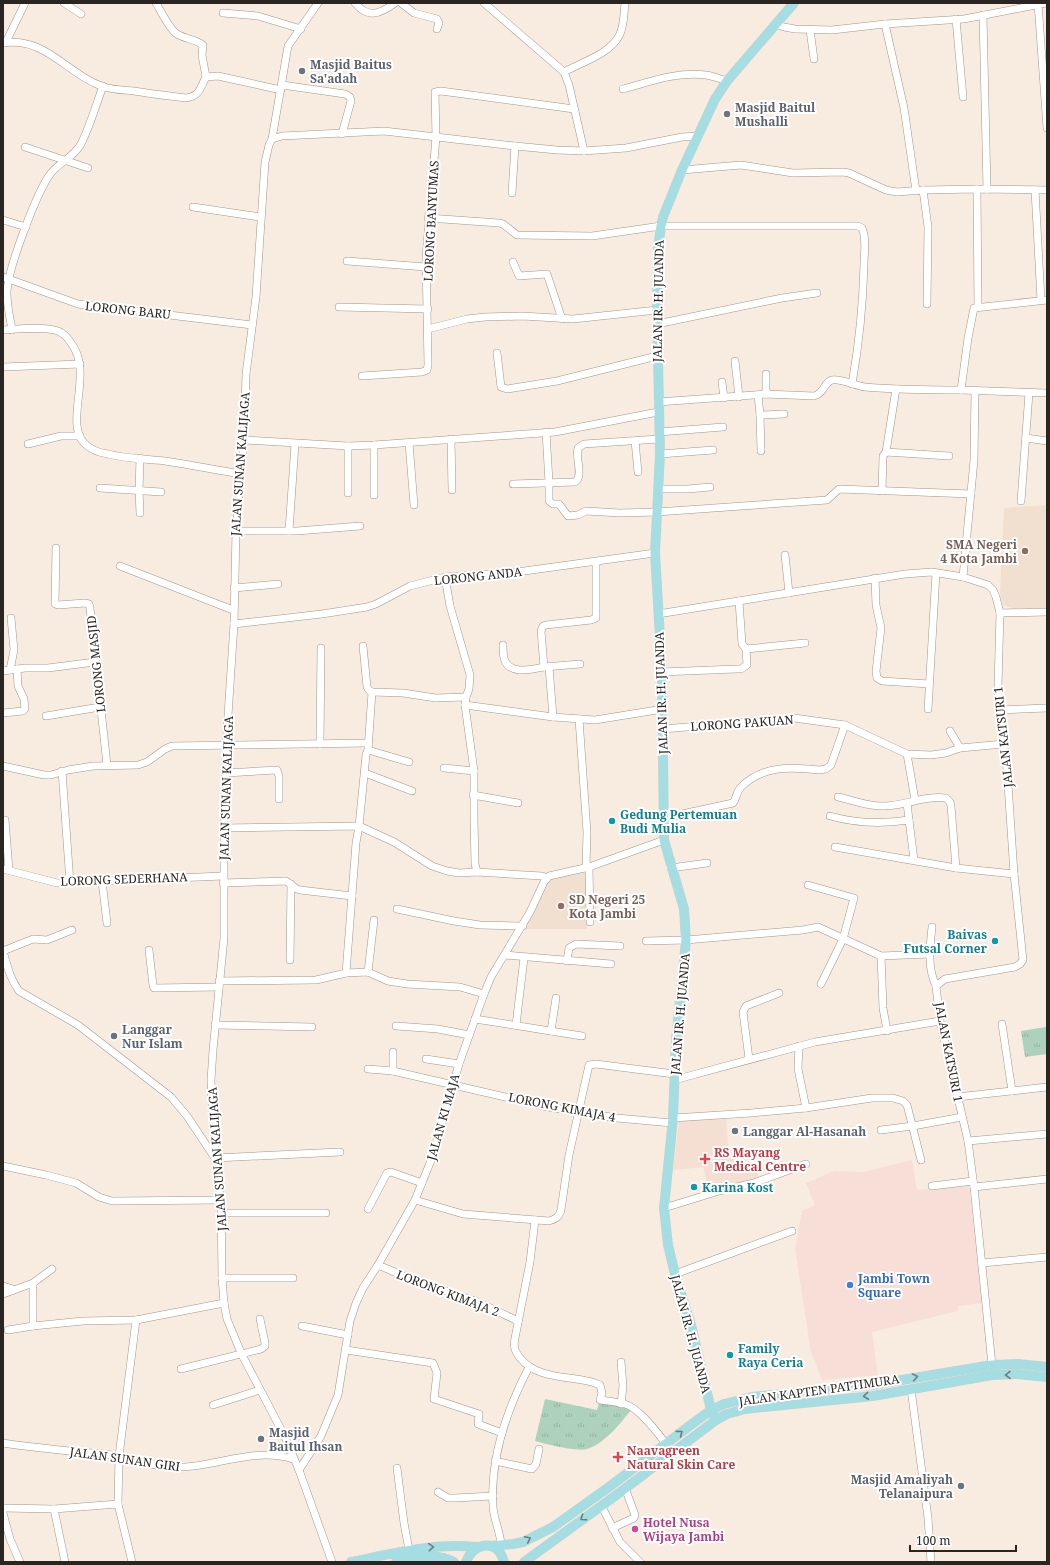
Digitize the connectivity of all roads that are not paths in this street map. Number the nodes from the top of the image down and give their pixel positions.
1 (25, 3) edge
2 (64, 3) edge
3 (156, 3) edge
4 (318, 3) edge
5 (355, 3) edge
6 (395, 3) edge
7 (402, 3) edge
8 (484, 3) edge
9 (625, 3) edge
10 (794, 3) edge
11 (1038, 3) edge
12 (1046, 3) edge
13 (223, 13) dead end
14 (81, 14) dead end
15 (983, 15) junction
16 (956, 19) junction
17 (775, 24) junction
18 (885, 24) junction
19 (301, 29) junction
20 (437, 29) dead end
21 (810, 30) junction
22 (5, 42) edge
23 (1045, 54) edge
24 (814, 59) dead end
25 (564, 72) junction
26 (206, 77) junction
27 (728, 81) junction
28 (103, 86) junction
29 (281, 88) junction
30 (623, 89) dead end
31 (963, 97) dead end
32 (574, 108) junction
33 (1046, 120) edge
34 (1047, 128) edge
35 (342, 134) junction
36 (436, 136) junction
37 (698, 136) junction
38 (272, 139) junction
39 (515, 146) junction
40 (25, 147) dead end
41 (584, 150) junction
42 (65, 160) junction
43 (88, 168) dead end
44 (682, 170) junction
45 (977, 189) junction
46 (987, 189) junction
47 (919, 190) junction
48 (1035, 190) junction
49 (1047, 190) edge
50 (512, 193) dead end
51 (193, 207) dead end
52 (260, 217) junction
53 (428, 218) junction
54 (3, 220) edge
55 (661, 226) junction
56 (26, 227) junction
57 (347, 262) dead end
58 (513, 262) dead end
59 (426, 267) junction
60 (6, 278) edge
61 (817, 293) dead end
62 (1044, 300) edge
63 (927, 304) dead end
64 (340, 306) dead end
65 (978, 307) junction
66 (428, 308) junction
67 (657, 310) junction
68 (562, 319) junction
69 (657, 324) junction
70 (252, 325) junction
71 (428, 329) junction
72 (3, 330) edge
73 (12, 330) junction
74 (497, 352) dead end
75 (656, 356) junction
76 (735, 361) dead end
77 (80, 364) junction
78 (3, 367) edge
79 (766, 374) dead end
80 (362, 376) dead end
81 (722, 382) dead end
82 (852, 384) junction
83 (896, 389) junction
84 (961, 390) junction
85 (976, 391) junction
86 (1029, 393) junction
87 (766, 394) junction
88 (1047, 394) edge
89 (758, 395) junction
90 (739, 397) junction
91 (724, 398) junction
92 (658, 402) junction
93 (658, 412) junction
94 (784, 414) dead end
95 (760, 415) junction
96 (723, 427) dead end
97 (546, 432) junction
98 (80, 436) junction
99 (659, 436) junction
100 (1026, 438) junction
101 (451, 439) junction
102 (244, 440) junction
103 (635, 441) junction
104 (1047, 441) edge
105 (409, 443) junction
106 (28, 444) dead end
107 (295, 444) junction
108 (374, 445) junction
109 (348, 446) junction
110 (712, 450) dead end
111 (761, 452) dead end
112 (886, 452) junction
113 (660, 454) junction
114 (949, 456) dead end
115 (140, 458) junction
116 (638, 472) dead end
117 (240, 474) junction
118 (549, 482) junction
119 (513, 484) dead end
120 (710, 487) dead end
121 (100, 488) dead end
122 (659, 489) junction
123 (452, 490) dead end
124 (882, 490) junction
125 (139, 491) junction
126 (161, 492) dead end
127 (348, 493) dead end
128 (971, 494) junction
129 (374, 496) dead end
130 (1021, 501) dead end
131 (414, 505) dead end
132 (657, 512) junction
133 (140, 513) dead end
134 (360, 526) dead end
135 (236, 531) junction
136 (289, 531) junction
137 (56, 548) dead end
138 (655, 553) junction
139 (785, 555) dead end
140 (596, 562) junction
141 (120, 566) dead end
142 (936, 573) junction
143 (445, 577) junction
144 (963, 577) junction
145 (875, 578) junction
146 (278, 584) dead end
147 (234, 588) junction
148 (789, 593) junction
149 (739, 601) junction
150 (234, 610) junction
151 (1047, 612) edge
152 (658, 614) junction
153 (1000, 614) junction
154 (11, 618) dead end
155 (234, 624) junction
156 (805, 643) dead end
157 (503, 645) dead end
158 (364, 646) dead end
159 (321, 648) dead end
160 (746, 649) junction
161 (95, 662) junction
162 (580, 664) dead end
163 (546, 667) junction
164 (10, 670) edge
165 (662, 672) junction
166 (929, 684) junction
167 (372, 692) junction
168 (465, 701) junction
169 (100, 707) junction
170 (1047, 708) edge
171 (663, 709) junction
172 (928, 709) dead end
173 (999, 710) junction
174 (3, 713) edge
175 (46, 716) dead end
176 (553, 717) junction
177 (579, 719) junction
178 (845, 725) junction
179 (663, 729) junction
180 (950, 731) dead end
181 (320, 744) junction
182 (1004, 744) junction
183 (226, 746) junction
184 (368, 747) junction
185 (960, 748) junction
186 (907, 754) junction
187 (409, 762) dead end
188 (107, 765) junction
189 (3, 766) edge
190 (444, 768) dead end
191 (62, 771) junction
192 (474, 771) junction
193 (226, 773) junction
194 (365, 773) junction
195 (412, 791) dead end
196 (473, 795) junction
197 (838, 797) dead end
198 (279, 799) dead end
199 (915, 800) junction
200 (518, 803) dead end
201 (907, 803) junction
202 (663, 816) junction
203 (830, 816) dead end
204 (5, 820) dead end
205 (909, 820) junction
206 (359, 826) junction
207 (224, 828) junction
208 (664, 840) junction
209 (835, 847) dead end
210 (914, 860) junction
211 (707, 863) dead end
212 (587, 868) junction
213 (671, 868) junction
214 (956, 868) junction
215 (6, 869) edge
216 (477, 872) junction
217 (1014, 874) junction
218 (547, 878) junction
219 (223, 880) junction
220 (102, 881) junction
221 (70, 883) junction
222 (291, 884) junction
223 (808, 885) dead end
224 (352, 896) junction
225 (397, 909) dead end
226 (374, 920) dead end
227 (590, 922) dead end
228 (107, 923) dead end
229 (523, 926) junction
230 (932, 927) dead end
231 (72, 930) dead end
232 (686, 940) junction
233 (843, 940) junction
234 (646, 941) dead end
235 (620, 946) dead end
236 (149, 950) dead end
237 (3, 951) edge
238 (929, 954) junction
239 (505, 955) junction
240 (881, 956) junction
241 (524, 958) junction
242 (290, 960) dead end
243 (567, 961) junction
244 (611, 964) dead end
245 (368, 972) junction
246 (346, 973) junction
247 (219, 984) junction
248 (821, 984) dead end
249 (936, 986) junction
250 (779, 993) dead end
251 (484, 994) junction
252 (556, 998) dead end
253 (475, 1019) junction
254 (940, 1021) junction
255 (1002, 1024) dead end
256 (215, 1025) junction
257 (516, 1025) junction
258 (396, 1026) dead end
259 (312, 1027) dead end
260 (887, 1030) junction
261 (551, 1031) junction
262 (469, 1035) junction
263 (582, 1036) dead end
264 (799, 1046) junction
265 (393, 1052) dead end
266 (426, 1059) dead end
267 (749, 1059) junction
268 (459, 1064) junction
269 (368, 1069) dead end
270 (393, 1072) junction
271 (674, 1077) junction
272 (452, 1085) junction
273 (1047, 1087) edge
274 (1012, 1091) junction
275 (957, 1097) junction
276 (806, 1108) junction
277 (578, 1111) junction
278 (962, 1117) junction
279 (672, 1121) junction
280 (913, 1126) junction
281 (881, 1130) dead end
282 (1047, 1134) edge
283 (968, 1141) junction
284 (340, 1152) dead end
285 (215, 1158) junction
286 (921, 1160) dead end
287 (806, 1164) dead end
288 (3, 1166) edge
289 (1047, 1179) edge
290 (422, 1183) junction
291 (974, 1184) junction
292 (932, 1186) dead end
293 (221, 1200) junction
294 (415, 1200) junction
295 (664, 1208) junction
296 (368, 1209) dead end
297 (222, 1213) junction
298 (326, 1213) dead end
299 (535, 1220) junction
300 (792, 1231) dead end
301 (1047, 1257) edge
302 (982, 1263) junction
303 (378, 1266) junction
304 (52, 1269) dead end
305 (675, 1274) junction
306 (222, 1278) junction
307 (293, 1278) dead end
308 (33, 1283) junction
309 (3, 1286) edge
310 (13, 1289) junction
311 (3, 1294) edge
312 (224, 1303) junction
313 (260, 1319) dead end
314 (136, 1320) junction
315 (518, 1320) junction
316 (33, 1326) junction
317 (302, 1326) dead end
318 (8, 1330) dead end
319 (348, 1334) junction
320 (346, 1350) junction
321 (242, 1355) junction
322 (622, 1362) dead end
323 (992, 1364) junction
324 (529, 1367) junction
325 (1047, 1367) edge
326 (181, 1370) dead end
327 (1047, 1377) edge
328 (911, 1389) junction
329 (260, 1390) junction
330 (213, 1404) dead end
331 (620, 1404) junction
332 (711, 1410) junction
333 (716, 1420) junction
334 (502, 1433) junction
335 (3, 1443) edge
336 (666, 1444) junction
337 (539, 1450) dead end
338 (119, 1456) junction
339 (293, 1459) junction
340 (495, 1461) junction
341 (397, 1468) dead end
342 (299, 1470) junction
343 (609, 1487) junction
344 (625, 1488) junction
345 (438, 1492) dead end
346 (493, 1496) junction
347 (615, 1496) junction
348 (118, 1504) junction
349 (602, 1505) junction
350 (3, 1508) edge
351 (54, 1509) junction
352 (3, 1513) edge
353 (612, 1528) junction
354 (7, 1540) edge
355 (490, 1546) junction
356 (501, 1546) junction
357 (477, 1547) junction
358 (409, 1550) junction
359 (20, 1562) edge
360 (65, 1562) edge
361 (132, 1562) edge
362 (332, 1562) edge
363 (351, 1562) edge
364 (396, 1562) edge
365 (454, 1562) edge
366 (466, 1562) edge
367 (504, 1562) edge
368 (525, 1562) edge
369 (640, 1562) edge
370 (931, 1562) edge

1 - 22 street
2 - 14 street
3 - 26 street
4 - 19 street, JALAN SUNAN KALIJAGA
5 - 6 street
7 - 20 street
8 - 25 street
9 - 25 street
10 - 17 main road, JALAN IR. H. JUANDA
11 - 12 street
11 - 15 street
11 - 23 street
13 - 19 street
15 - 16 street
15 - 46 street
16 - 18 street
16 - 31 street
17 - 21 street
17 - 27 main road, JALAN IR. H. JUANDA
18 - 21 street
18 - 47 street
19 - 29 street, JALAN SUNAN KALIJAGA
21 - 24 street
22 - 28 street
23 - 33 street
25 - 32 street
26 - 28 street
26 - 29 street
27 - 30 street
27 - 37 main road, JALAN IR. H. JUANDA
28 - 42 street
29 - 35 street
29 - 38 street, JALAN SUNAN KALIJAGA
32 - 36 street, LORONG BANYUMAS
32 - 41 street
33 - 34 street
35 - 36 street
35 - 38 street
36 - 39 street
36 - 53 street, LORONG BANYUMAS
37 - 41 street
37 - 44 main road, JALAN IR. H. JUANDA
38 - 52 street, JALAN SUNAN KALIJAGA
39 - 41 street
39 - 50 street
40 - 42 street
42 - 43 street
42 - 56 street
44 - 47 street
44 - 55 main road, JALAN IR. H. JUANDA
45 - 46 street
45 - 47 street
45 - 65 street
46 - 48 street
47 - 63 street
48 - 49 street
48 - 62 street
51 - 52 street
52 - 70 street, JALAN SUNAN KALIJAGA
53 - 55 street
53 - 59 street, LORONG BANYUMAS
54 - 56 street
55 - 67 main road, JALAN IR. H. JUANDA
55 - 82 street
56 - 60 street
57 - 59 street
58 - 68 street
59 - 66 street, LORONG BANYUMAS
60 - 70 street, LORONG BARU
60 - 73 street
61 - 69 street
62 - 65 street
64 - 66 street
65 - 84 street
66 - 71 street, LORONG BANYUMAS
67 - 68 street
67 - 69 main road, JALAN IR. H. JUANDA
68 - 71 street
69 - 75 main road, JALAN IR. H. JUANDA
70 - 102 street, JALAN SUNAN KALIJAGA
71 - 80 street, LORONG BANYUMAS
72 - 73 street
73 - 77 street
74 - 75 street
75 - 92 main road, JALAN IR. H. JUANDA
76 - 90 street
77 - 78 street
77 - 98 street
79 - 87 street
81 - 91 street
82 - 83 street
82 - 87 street
83 - 84 street
83 - 112 street
84 - 85 street
85 - 86 street
85 - 128 street
86 - 88 street
86 - 100 street
87 - 89 street
89 - 90 street
89 - 95 street
90 - 91 street
91 - 92 street
92 - 93 main road, JALAN IR. H. JUANDA
93 - 97 street
93 - 99 main road, JALAN IR. H. JUANDA
94 - 95 street
95 - 111 street
96 - 99 street
97 - 101 street
97 - 118 street
98 - 106 street
98 - 115 street
99 - 103 street
99 - 113 main road, JALAN IR. H. JUANDA
100 - 104 street
100 - 130 street
101 - 105 street
101 - 123 street
102 - 107 street
102 - 117 street, JALAN SUNAN KALIJAGA
103 - 116 street
103 - 118 street
105 - 108 street
105 - 131 street
107 - 109 street
107 - 136 street
108 - 109 street
108 - 129 street
109 - 127 street
110 - 113 street
112 - 114 street
112 - 124 street
113 - 122 main road, JALAN IR. H. JUANDA
115 - 117 street
115 - 125 street
117 - 135 street, JALAN SUNAN KALIJAGA
118 - 119 street
118 - 132 street
120 - 122 street
121 - 125 street
122 - 132 main road, JALAN IR. H. JUANDA
124 - 128 street
124 - 132 street
125 - 126 street
125 - 133 street
128 - 144 street
132 - 138 main road, JALAN IR. H. JUANDA
134 - 136 street
135 - 136 street
135 - 147 street, JALAN SUNAN KALIJAGA
137 - 161 street, LORONG MASJID
138 - 140 street, LORONG ANDA
138 - 152 main road, JALAN IR. H. JUANDA
139 - 148 street
140 - 143 street, LORONG ANDA
140 - 163 street
141 - 150 street
142 - 144 street, JALAN IR. H. JUANDA
142 - 145 street, JALAN IR. H. JUANDA
142 - 166 street
143 - 155 street, LORONG ANDA
143 - 168 street
144 - 153 street, JALAN IR. H. JUANDA
145 - 148 street, JALAN IR. H. JUANDA
145 - 166 street
146 - 147 street
147 - 150 street, JALAN SUNAN KALIJAGA
148 - 149 street, JALAN IR. H. JUANDA
149 - 152 street, JALAN IR. H. JUANDA
149 - 160 street
150 - 155 street, JALAN SUNAN KALIJAGA
151 - 153 street
152 - 165 main road, JALAN IR. H. JUANDA
153 - 173 street, JALAN KATSURI 1
154 - 164 street
155 - 183 street, JALAN SUNAN KALIJAGA
156 - 160 street
157 - 163 street
158 - 167 street
159 - 181 street
160 - 165 street
161 - 164 street
161 - 169 street, LORONG MASJID
162 - 163 street
163 - 176 street
164 - 174 street
165 - 171 main road, JALAN IR. H. JUANDA
166 - 172 street
167 - 168 street
167 - 184 street
168 - 176 street
168 - 192 street
169 - 175 street
169 - 188 street, LORONG MASJID
170 - 173 street
171 - 177 street
171 - 179 main road, JALAN IR. H. JUANDA
173 - 182 street, JALAN KATSURI 1
176 - 177 street
177 - 212 street
178 - 179 street, LORONG PAKUAN
178 - 186 street, LORONG PAKUAN
178 - 202 street
179 - 202 main road, JALAN IR. H. JUANDA
180 - 185 street
181 - 183 street
181 - 184 street
182 - 185 street, LORONG PAKUAN
182 - 217 street, JALAN KATSURI 1
183 - 188 street
183 - 193 street, JALAN SUNAN KALIJAGA
184 - 187 street
184 - 194 street
185 - 186 street, LORONG PAKUAN
186 - 199 street
188 - 191 street
189 - 191 street
190 - 192 street
191 - 221 street
192 - 196 street
193 - 198 street
193 - 207 street, JALAN SUNAN KALIJAGA
194 - 195 street
194 - 206 street
196 - 200 street
196 - 216 street
197 - 201 street
199 - 201 street
199 - 214 street
201 - 205 street
202 - 208 main road, JALAN IR. H. JUANDA
203 - 205 street
204 - 215 street
205 - 210 street
206 - 207 street
206 - 216 street
206 - 224 street
207 - 219 street, JALAN SUNAN KALIJAGA
208 - 212 street
208 - 213 main road, JALAN IR. H. JUANDA
209 - 210 street
210 - 214 street
211 - 213 street
212 - 218 street
212 - 227 street
213 - 232 main road, JALAN IR. H. JUANDA
214 - 217 street
215 - 221 street, LORONG SEDERHANA
216 - 218 street
217 - 249 street, JALAN KATSURI 1
218 - 229 street, JALAN KI MAJA
219 - 220 street, LORONG SEDERHANA
219 - 222 street, LORONG SEDERHANA
219 - 247 street, JALAN SUNAN KALIJAGA
220 - 221 street, LORONG SEDERHANA
220 - 228 street
222 - 224 street, LORONG SEDERHANA
222 - 242 street
223 - 233 street
224 - 246 street
225 - 229 street
226 - 245 street
229 - 239 street, JALAN KI MAJA
230 - 238 street
231 - 237 street
232 - 233 street
232 - 234 street
232 - 271 main road, JALAN IR. H. JUANDA
233 - 240 street
233 - 248 street
235 - 243 street
236 - 247 street
237 - 285 street
238 - 240 street
238 - 249 street
239 - 241 street
239 - 251 street, JALAN KI MAJA
240 - 260 street
241 - 243 street
241 - 257 street
243 - 244 street
245 - 246 street
245 - 251 street
246 - 247 street
247 - 256 street, JALAN SUNAN KALIJAGA
249 - 254 street, JALAN KATSURI 1
250 - 267 street
251 - 253 street, JALAN KI MAJA
252 - 261 street
253 - 257 street
253 - 262 street, JALAN KI MAJA
254 - 260 street
254 - 275 street, JALAN KATSURI 1
255 - 274 street
256 - 259 street
256 - 285 street, JALAN SUNAN KALIJAGA
257 - 261 street
258 - 262 street
260 - 264 street
261 - 263 street
262 - 268 street, JALAN KI MAJA
264 - 267 street
264 - 276 street
265 - 270 street
266 - 268 street
267 - 271 street
268 - 272 street, JALAN KI MAJA
269 - 270 street, LORONG KIMAJA 4
270 - 272 street, LORONG KIMAJA 4
271 - 277 street
271 - 279 main road, JALAN IR. H. JUANDA
272 - 277 street, LORONG KIMAJA 4
272 - 290 street, JALAN KI MAJA
273 - 274 street
274 - 275 street
275 - 278 street, JALAN KATSURI 1
276 - 279 street, LORONG KIMAJA 4
276 - 280 street, LORONG KIMAJA 4
277 - 279 street, LORONG KIMAJA 4
277 - 299 street
278 - 280 street
278 - 283 street, JALAN KATSURI 1
279 - 295 main road, JALAN IR. H. JUANDA
280 - 281 street
280 - 286 street, LORONG KIMAJA 4
282 - 283 street
283 - 291 street, JALAN KATSURI 1
284 - 285 street
285 - 293 street, JALAN SUNAN KALIJAGA
287 - 295 street
288 - 293 street
289 - 291 street
290 - 294 street, JALAN KI MAJA
290 - 296 street
291 - 292 street
291 - 302 street, JALAN KATSURI 1
293 - 297 street, JALAN SUNAN KALIJAGA
294 - 299 street
294 - 303 street, JALAN KI MAJA
295 - 305 main road, JALAN IR. H. JUANDA
297 - 298 street
297 - 306 street, JALAN SUNAN KALIJAGA
299 - 315 street
300 - 305 street
301 - 302 street
302 - 323 street, JALAN KATSURI 1
303 - 315 street, LORONG KIMAJA 2
303 - 319 street, JALAN KI MAJA
304 - 308 street
305 - 332 main road, JALAN IR. H. JUANDA
306 - 307 street
306 - 312 street, JALAN SUNAN KALIJAGA
308 - 310 street
308 - 316 street
309 - 310 street
310 - 311 street
312 - 314 street
312 - 321 street, JALAN SUNAN KALIJAGA
313 - 321 street
314 - 316 street
314 - 338 street
315 - 324 street
316 - 318 street
317 - 319 street
319 - 320 street, JALAN KI MAJA
320 - 334 street
320 - 342 street, JALAN KI MAJA
321 - 326 street
321 - 329 street, JALAN SUNAN KALIJAGA
322 - 331 street
323 - 325 main road, JALAN KAPTEN PATTIMURA
332 -> 323 main road, JALAN KAPTEN PATTIMURA
324 - 331 street
324 - 334 street
327 -> 328 main road, JALAN KAPTEN PATTIMURA
328 -> 333 main road, JALAN KAPTEN PATTIMURA
328 - 370 street
329 - 330 street
329 - 339 street, JALAN SUNAN KALIJAGA
331 - 336 street
332 - 333 main road, JALAN IR. H. JUANDA
336 -> 332 main road, JALAN KAPTEN PATTIMURA
333 - 344 main road, JALAN KAPTEN PATTIMURA
334 - 340 street
335 - 338 street, JALAN SUNAN GIRI
336 - 343 main road, JALAN KAPTEN PATTIMURA
337 - 340 street
338 - 339 street, JALAN SUNAN GIRI
338 - 348 street
339 - 342 street, JALAN SUNAN KALIJAGA
340 - 346 street
341 - 358 street
342 - 362 street, JALAN SUNAN KALIJAGA
343 - 347 main road
356 -> 343 main road, JALAN KAPTEN PATTIMURA
344 - 347 main road, JALAN KAPTEN PATTIMURA
344 - 353 street
345 - 346 street
346 - 356 street
347 - 349 main road, JALAN KAPTEN PATTIMURA
348 - 351 street
348 - 361 street
349 - 353 street
349 -> 368 main road, JALAN KAPTEN PATTIMURA
350 - 351 street
351 - 360 street
352 - 354 street
353 - 369 street
354 - 359 street
355 - 356 main road, JALAN KAPTEN PATTIMURA
355 - 357 main road, JALAN KAPTEN PATTIMURA
355 - 367 main road
358 -> 357 main road, JALAN KAPTEN PATTIMURA
357 - 366 main road
358 - 363 main road, JALAN KAPTEN PATTIMURA
364 - 365 main road

